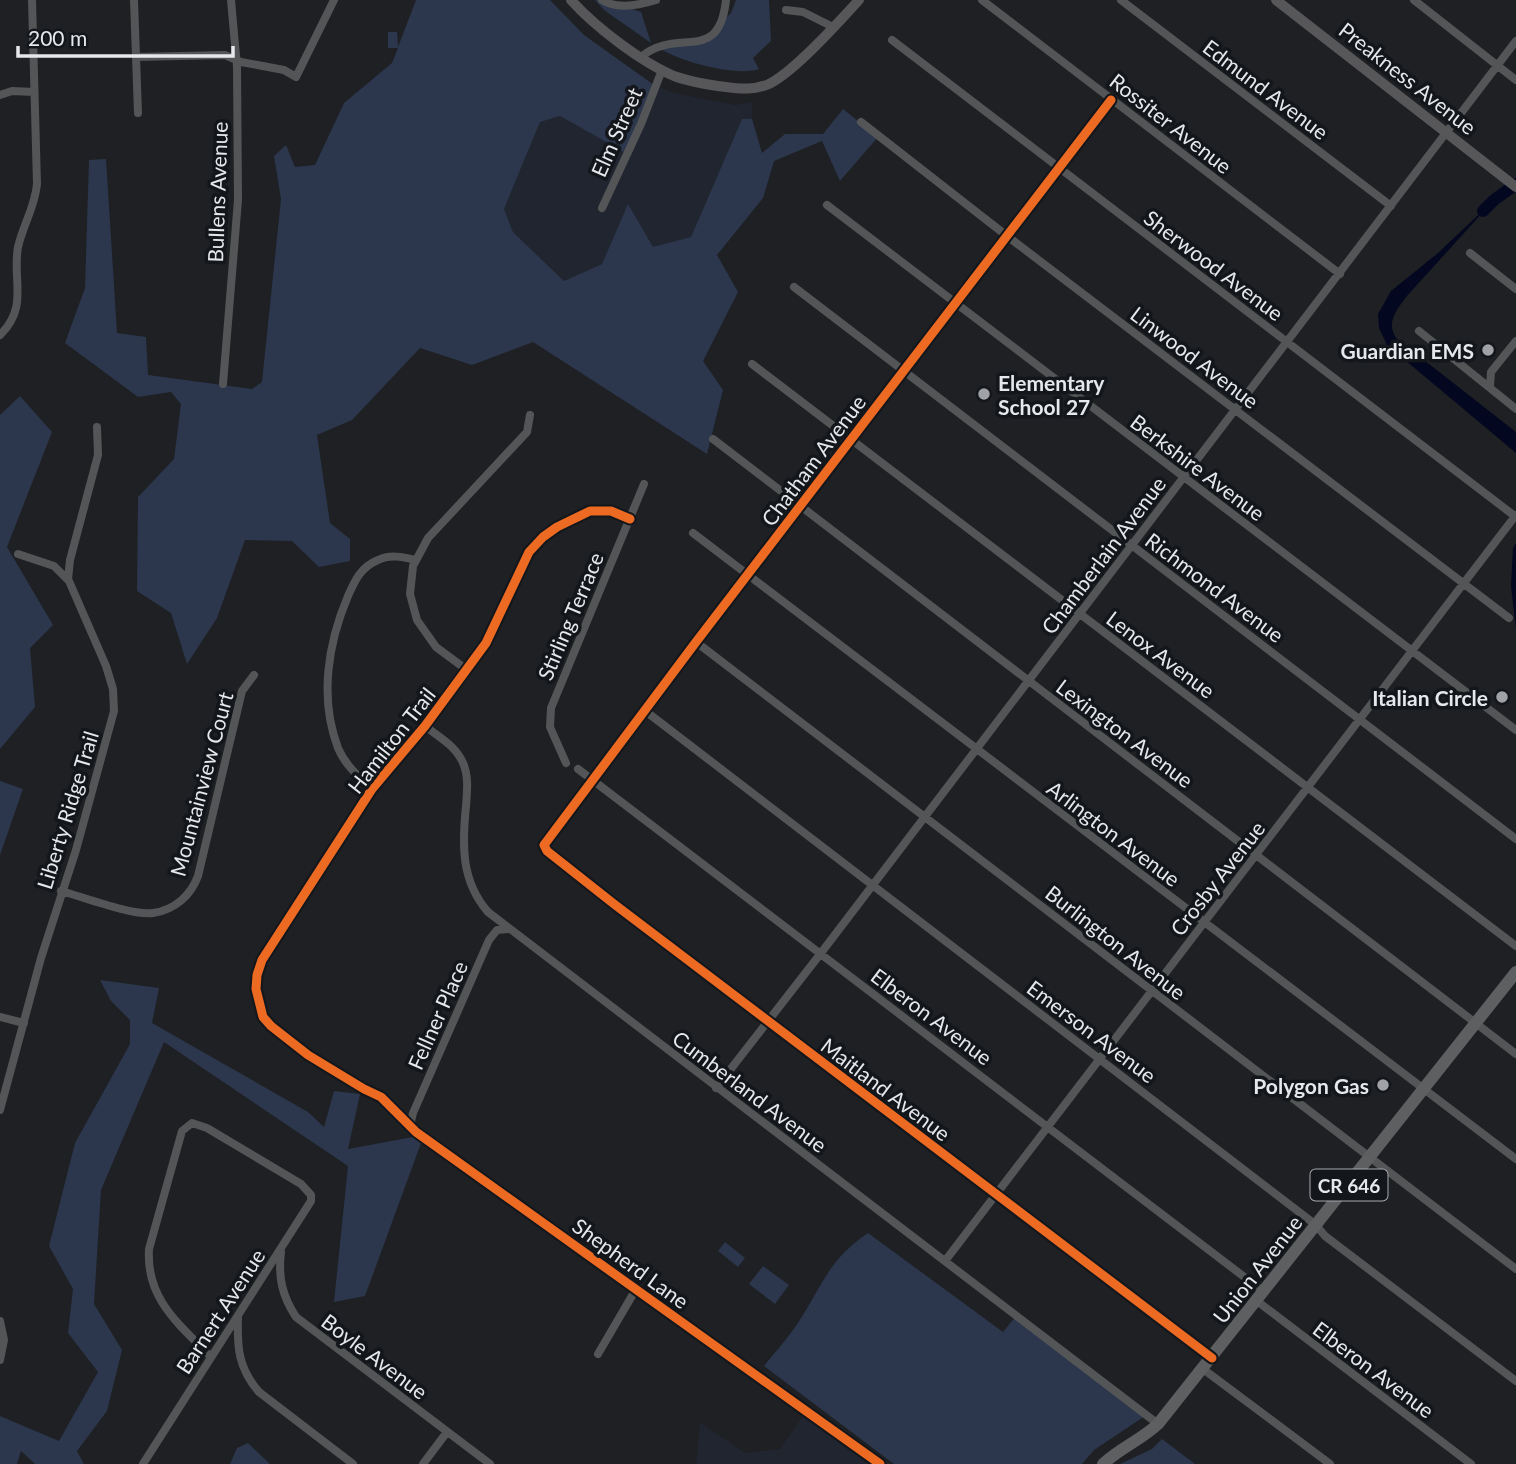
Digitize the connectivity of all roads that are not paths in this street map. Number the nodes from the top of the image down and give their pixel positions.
1 (32, 0) edge
2 (134, 0) edge
3 (230, 0) edge
4 (334, 0) edge
5 (571, 0) edge
6 (602, 0) edge
7 (656, 0) edge
8 (726, 0) edge
9 (859, 0) edge
10 (982, 0) edge
11 (1121, 0) edge
12 (1276, 0) edge
13 (1414, 0) edge
14 (786, 10) dead end
15 (833, 26) junction
16 (892, 40) dead end
17 (1516, 41) edge
18 (136, 57) junction
19 (641, 57) junction
20 (236, 59) junction
21 (1497, 65) junction
22 (662, 70) junction
23 (1516, 80) edge
24 (34, 92) junction
25 (0, 95) edge
26 (1111, 100) junction
27 (138, 113) dead end
28 (861, 122) dead end
29 (1446, 132) junction
30 (1059, 168) junction
31 (1512, 183) edge
32 (827, 205) dead end
33 (1391, 206) junction
34 (602, 208) dead end
35 (1007, 236) junction
36 (1470, 253) dead end
37 (1340, 274) junction
38 (794, 287) dead end
39 (1516, 289) edge
40 (956, 303) junction
41 (1419, 331) dead end
42 (0, 335) edge
43 (1516, 341) edge
44 (1287, 342) junction
45 (752, 364) dead end
46 (904, 371) junction
47 (223, 384) dead end
48 (1490, 386) junction
49 (1516, 409) edge
50 (1236, 410) junction
51 (530, 415) dead end
52 (96, 427) dead end
53 (713, 439) dead end
54 (851, 440) junction
55 (1184, 478) junction
56 (644, 484) dead end
57 (800, 507) junction
58 (1516, 516) edge
59 (630, 519) junction
60 (693, 533) dead end
61 (1132, 545) junction
62 (18, 554) dead end
63 (415, 560) junction
64 (748, 575) junction
65 (69, 581) junction
66 (1463, 584) junction
67 (1079, 614) junction
68 (1509, 618) dead end
69 (696, 642) junction
70 (1412, 652) junction
71 (467, 670) junction
72 (254, 675) dead end
73 (1028, 681) junction
74 (644, 710) junction
75 (1360, 720) junction
76 (425, 726) junction
77 (1516, 730) edge
78 (976, 750) junction
79 (566, 763) dead end
80 (578, 769) dead end
81 (592, 779) junction
82 (1308, 788) junction
83 (372, 789) junction
84 (925, 817) junction
85 (1516, 839) edge
86 (544, 843) joint
87 (1257, 856) junction
88 (872, 886) junction
89 (61, 891) junction
90 (1204, 924) junction
91 (508, 929) junction
92 (1516, 946) edge
93 (821, 953) junction
94 (1516, 972) edge
95 (1152, 992) junction
96 (0, 1017) edge
97 (769, 1021) junction
98 (24, 1023) junction
99 (1476, 1023) junction
100 (1516, 1054) edge
101 (1100, 1059) junction
102 (716, 1088) junction
103 (364, 1089) joint
104 (1423, 1090) junction
105 (0, 1110) edge
106 (1049, 1126) junction
107 (413, 1129) junction
108 (1370, 1158) junction
109 (1516, 1159) edge
110 (997, 1195) junction
111 (1317, 1225) junction
112 (281, 1250) junction
113 (945, 1261) junction
114 (1516, 1269) edge
115 (636, 1289) junction
116 (1260, 1297) junction
117 (238, 1316) junction
118 (0, 1321) edge
119 (598, 1354) dead end
120 (211, 1357) junction
121 (0, 1360) edge
122 (1208, 1363) junction
123 (1516, 1381) edge
124 (1158, 1424) junction
125 (447, 1432) junction
126 (143, 1464) edge
127 (353, 1464) edge
128 (423, 1464) edge
129 (490, 1464) edge
130 (880, 1464) edge
131 (1103, 1464) edge
132 (1330, 1464) edge
133 (1471, 1464) edge

1 - 24 street
2 - 18 street
3 - 20 street, Bullens Avenue
4 - 20 street
5 - 19 main road
6 - 7 street
8 - 19 street
9 - 15 main road
10 - 26 street, Rossiter Avenue
11 - 33 street, Edmund Avenue
12 - 29 main road, Preakness Avenue
13 - 21 street
14 - 15 street
15 - 22 main road
16 - 30 street, Sherwood Avenue
17 - 21 street, Chamberlain Avenue
18 - 20 street
18 - 27 street
19 - 22 main road
20 - 47 street, Bullens Avenue
21 - 23 street
21 - 29 street, Chamberlain Avenue
22 - 34 street, Elm Street
24 - 25 street
24 - 42 street
26 - 30 street, Chatham Avenue
26 - 37 street, Rossiter Avenue
28 - 35 street, Linwood Avenue
29 - 31 main road, Preakness Avenue
29 - 33 street, Chamberlain Avenue
30 - 35 street, Chatham Avenue
30 - 44 street, Sherwood Avenue
32 - 40 street, Berkshire Avenue
33 - 37 street, Chamberlain Avenue
35 - 40 street, Chatham Avenue
35 - 50 street, Linwood Avenue
36 - 39 street
37 - 44 street, Chamberlain Avenue
38 - 46 street, Richmond Avenue
40 - 46 street, Chatham Avenue
40 - 55 street, Berkshire Avenue
41 - 48 street
43 - 48 street
44 - 50 street, Chamberlain Avenue
44 - 58 street, Sherwood Avenue
45 - 54 street, Lenox Avenue
46 - 54 street, Chatham Avenue
46 - 61 street, Richmond Avenue
48 - 49 street
50 - 55 street, Chamberlain Avenue
50 - 66 street, Linwood Avenue
51 - 63 street
52 - 65 street
53 - 57 street, Lexington Avenue
54 - 57 street, Chatham Avenue
54 - 67 street, Lenox Avenue
55 - 61 street, Chamberlain Avenue
55 - 70 street, Berkshire Avenue
56 - 59 street, Stirling Terrace
57 - 64 street, Chatham Avenue
57 - 73 street, Lexington Avenue
58 - 66 street, Crosby Avenue
59 - 71 street, Hamilton Trail
59 - 79 street, Stirling Terrace
60 - 64 street, Arlington Avenue
61 - 67 street, Chamberlain Avenue
61 - 75 street, Richmond Avenue
62 - 65 street
63 - 71 street
63 - 83 street
64 - 69 street, Chatham Avenue
64 - 78 street, Arlington Avenue
65 - 89 street, Liberty Ridge Trail
66 - 68 street, Linwood Avenue
66 - 70 street, Crosby Avenue
67 - 73 street, Chamberlain Avenue
67 - 82 street, Lenox Avenue
69 - 74 street, Chatham Avenue
69 - 84 street, Burlington Avenue
70 - 75 street, Crosby Avenue
70 - 77 street, Berkshire Avenue
71 - 76 street, Hamilton Trail
72 - 89 street, Mountainview Court
73 - 78 street, Chamberlain Avenue
73 - 87 street, Lexington Avenue
74 - 81 street, Chatham Avenue
74 - 88 street, Emerson Avenue
75 - 82 street, Crosby Avenue
75 - 85 street, Richmond Avenue
76 - 83 street, Hamilton Trail
76 - 91 street, Cumberland Avenue
78 - 84 street, Chamberlain Avenue
78 - 90 street, Arlington Avenue
80 - 81 street, Elberon Avenue
81 - 86 street, Chatham Avenue
81 - 93 street, Elberon Avenue
82 - 87 street, Crosby Avenue
82 - 92 street, Lenox Avenue
83 - 103 street, Hamilton Trail
84 - 88 street, Chamberlain Avenue
84 - 95 street, Burlington Avenue
86 - 97 street, Maitland Avenue
87 - 90 street, Crosby Avenue
87 - 99 street, Lexington Avenue
88 - 93 street, Chamberlain Avenue
88 - 101 street, Emerson Avenue
89 - 98 street, Liberty Ridge Trail
90 - 95 street, Crosby Avenue
90 - 104 street, Arlington Avenue
91 - 102 street, Cumberland Avenue
91 - 107 street, Fellner Place
93 - 97 street, Chamberlain Avenue
93 - 106 street, Elberon Avenue
94 - 99 main road, Union Avenue / CR 646
95 - 101 street, Crosby Avenue
95 - 108 street, Burlington Avenue
96 - 98 street
97 - 102 street, Chamberlain Avenue
97 - 110 street, Maitland Avenue
98 - 105 street, Liberty Ridge Trail
99 - 100 street, Lexington Avenue
99 - 104 main road, Union Avenue / CR 646
101 - 106 street, Crosby Avenue
101 - 111 street, Emerson Avenue
102 - 113 street, Cumberland Avenue
103 - 107 street, Shepherd Lane
104 - 108 main road, Union Avenue / CR 646
104 - 109 street, Arlington Avenue
106 - 110 street, Crosby Avenue
106 - 116 street, Elberon Avenue
107 - 115 street, Shepherd Lane
108 - 111 main road, Union Avenue / CR 646
108 - 114 street, Burlington Avenue
110 - 113 street, Crosby Avenue
110 - 122 street, Maitland Avenue
111 - 116 main road, Union Avenue / CR 646
111 - 123 street, Emerson Avenue
112 - 117 street, Barnert Avenue
112 - 120 street, Barnert Avenue
112 - 125 street, Boyle Avenue
113 - 124 street, Cumberland Avenue
115 - 119 street
115 - 130 street, Shepherd Lane
116 - 122 main road, Union Avenue / CR 646
116 - 133 street, Elberon Avenue
117 - 120 street, Barnert Avenue
117 - 127 street
118 - 121 street
120 - 126 street, Barnert Avenue
122 - 124 main road, Union Avenue / CR 646
122 - 132 street, Maitland Avenue
124 - 131 main road, CR 646
125 - 128 street
125 - 129 street, Boyle Avenue

